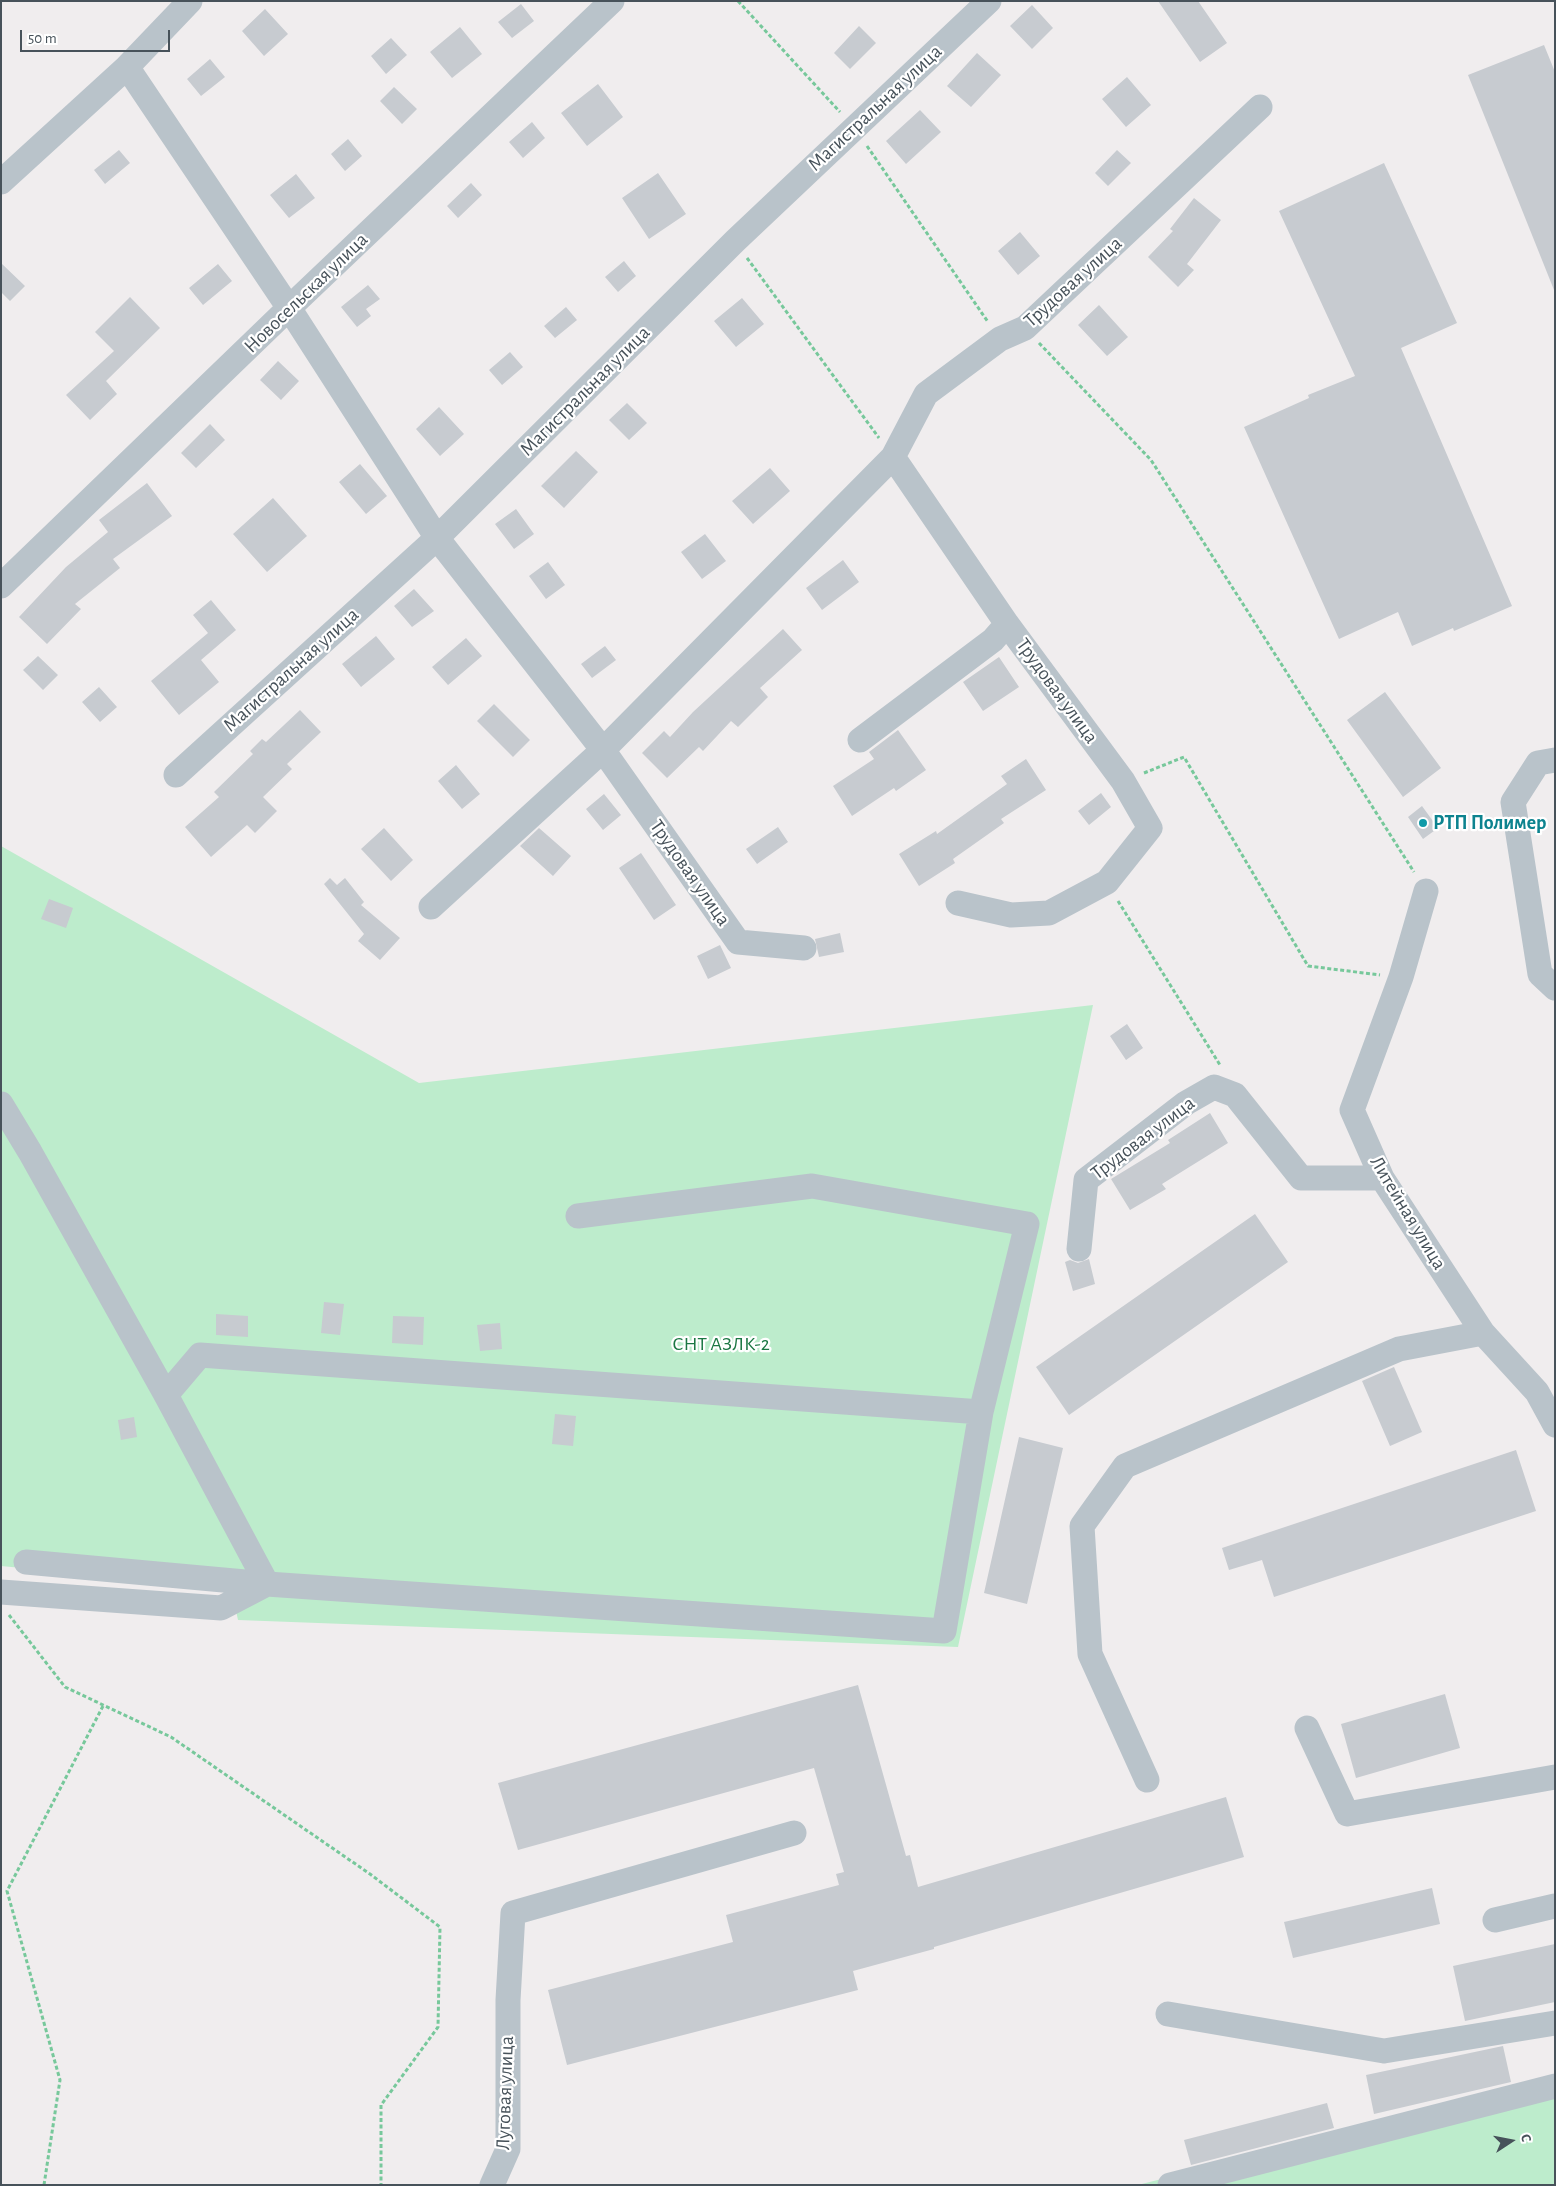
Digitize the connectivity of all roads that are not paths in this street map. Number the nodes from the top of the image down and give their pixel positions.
1 (190, 1) edge
2 (612, 1) edge
3 (989, 1) edge
4 (127, 67) junction
5 (1260, 107) dead end
6 (1, 182) edge
7 (289, 308) junction
8 (893, 457) junction
9 (437, 538) junction
10 (1, 586) edge
11 (1007, 624) junction
12 (860, 740) dead end
13 (603, 750) junction
14 (1555, 760) edge
15 (176, 775) dead end
16 (1426, 891) road end
17 (958, 903) dead end
18 (431, 907) dead end
19 (804, 948) dead end
20 (1555, 988) edge
21 (1, 1104) edge
22 (1382, 1178) junction
23 (578, 1216) dead end
24 (1079, 1248) dead end
25 (1484, 1333) junction
26 (166, 1394) junction
27 (981, 1412) junction
28 (1555, 1425) edge
29 (26, 1562) dead end
30 (267, 1584) junction
31 (4, 1602) edge
32 (1307, 1728) dead end
33 (1555, 1777) edge
34 (1147, 1780) dead end
35 (794, 1833) dead end
36 (1555, 1906) edge
37 (1495, 1920) dead end
38 (1168, 2014) dead end
39 (1555, 2023) edge
40 (1555, 2086) edge
41 (492, 2185) edge
42 (1170, 2185) edge

1 - 4 street
2 - 7 street, Новосельская улица
3 - 9 street, Магистральная улица
4 - 6 street
4 - 7 street
5 - 8 street, Трудовая улица
7 - 9 street
7 - 10 street, Новосельская улица
8 - 11 street, Трудовая улица
8 - 13 street, Трудовая улица
9 - 13 street
9 - 15 street, Магистральная улица
11 - 12 street
11 - 17 street, Трудовая улица
13 - 18 street, Трудовая улица
13 - 19 street, Трудовая улица
14 - 20 street
16 - 22 street, Литейная улица
21 - 26 street
22 - 24 street, Трудовая улица
22 - 25 street, Литейная улица
23 - 27 street
25 - 28 street, Литейная улица
25 - 34 street
26 - 27 street
26 - 30 street
27 - 30 street
29 - 30 street
30 - 31 street
32 - 33 street
35 - 41 street, Луговая улица
36 - 37 street
38 - 39 street
40 - 42 street

